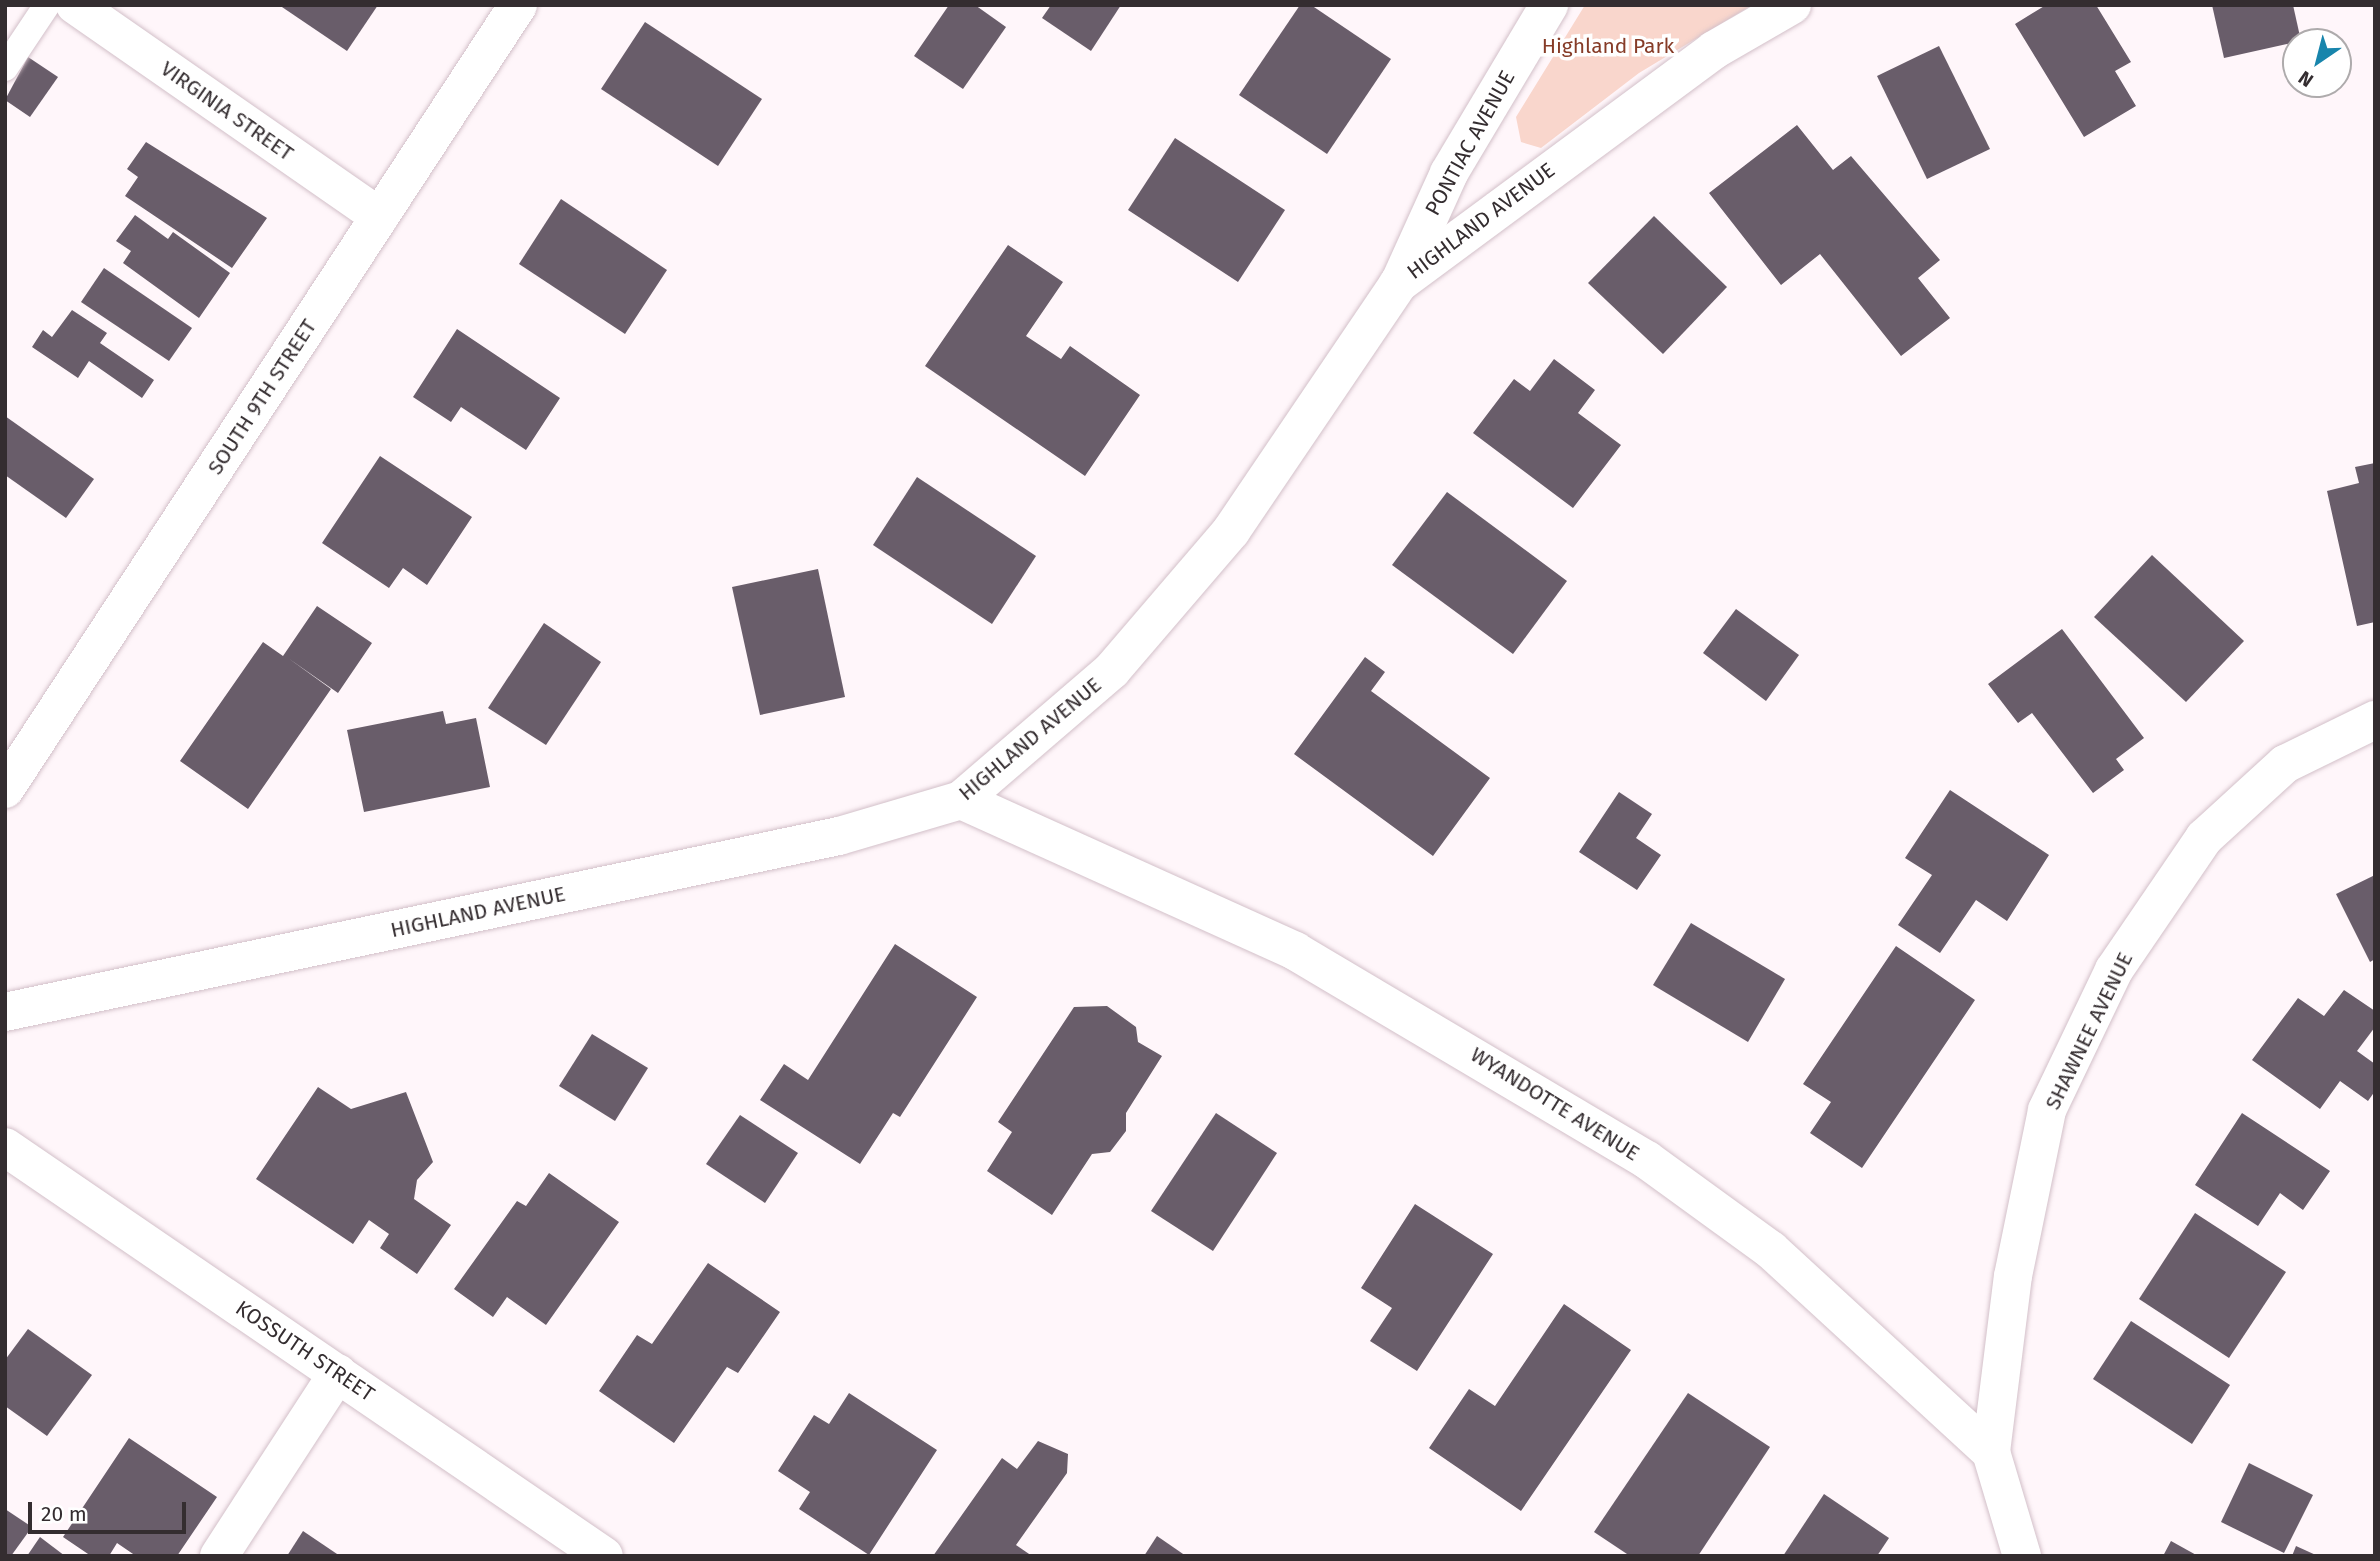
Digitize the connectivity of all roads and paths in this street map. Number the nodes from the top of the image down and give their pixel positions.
1 (47, 5) edge
2 (75, 5) edge
3 (518, 5) edge
4 (1549, 5) edge
5 (1792, 5) edge
6 (5, 68) edge
7 (380, 217) junction
8 (1398, 284) junction
9 (2375, 720) edge
10 (5, 789) edge
11 (961, 800) junction
12 (5, 1012) edge
13 (5, 1147) edge
14 (338, 1373) junction
15 (1991, 1452) junction
16 (219, 1556) edge
17 (604, 1556) edge
18 (2022, 1556) edge

1 - 6 lane
2 - 7 street, VIRGINIA STREET
3 - 7 street, SOUTH 9TH STREET
4 - 8 street, PONTIAC AVENUE
5 - 8 street, HIGHLAND AVENUE
7 - 10 street, SOUTH 9TH STREET
8 - 11 street, HIGHLAND AVENUE
9 - 15 street, SHAWNEE AVENUE
11 - 12 street, HIGHLAND AVENUE
11 - 15 street, WYANDOTTE AVENUE
13 - 14 street, KOSSUTH STREET
14 - 16 street
14 - 17 street, KOSSUTH STREET
15 - 18 street

